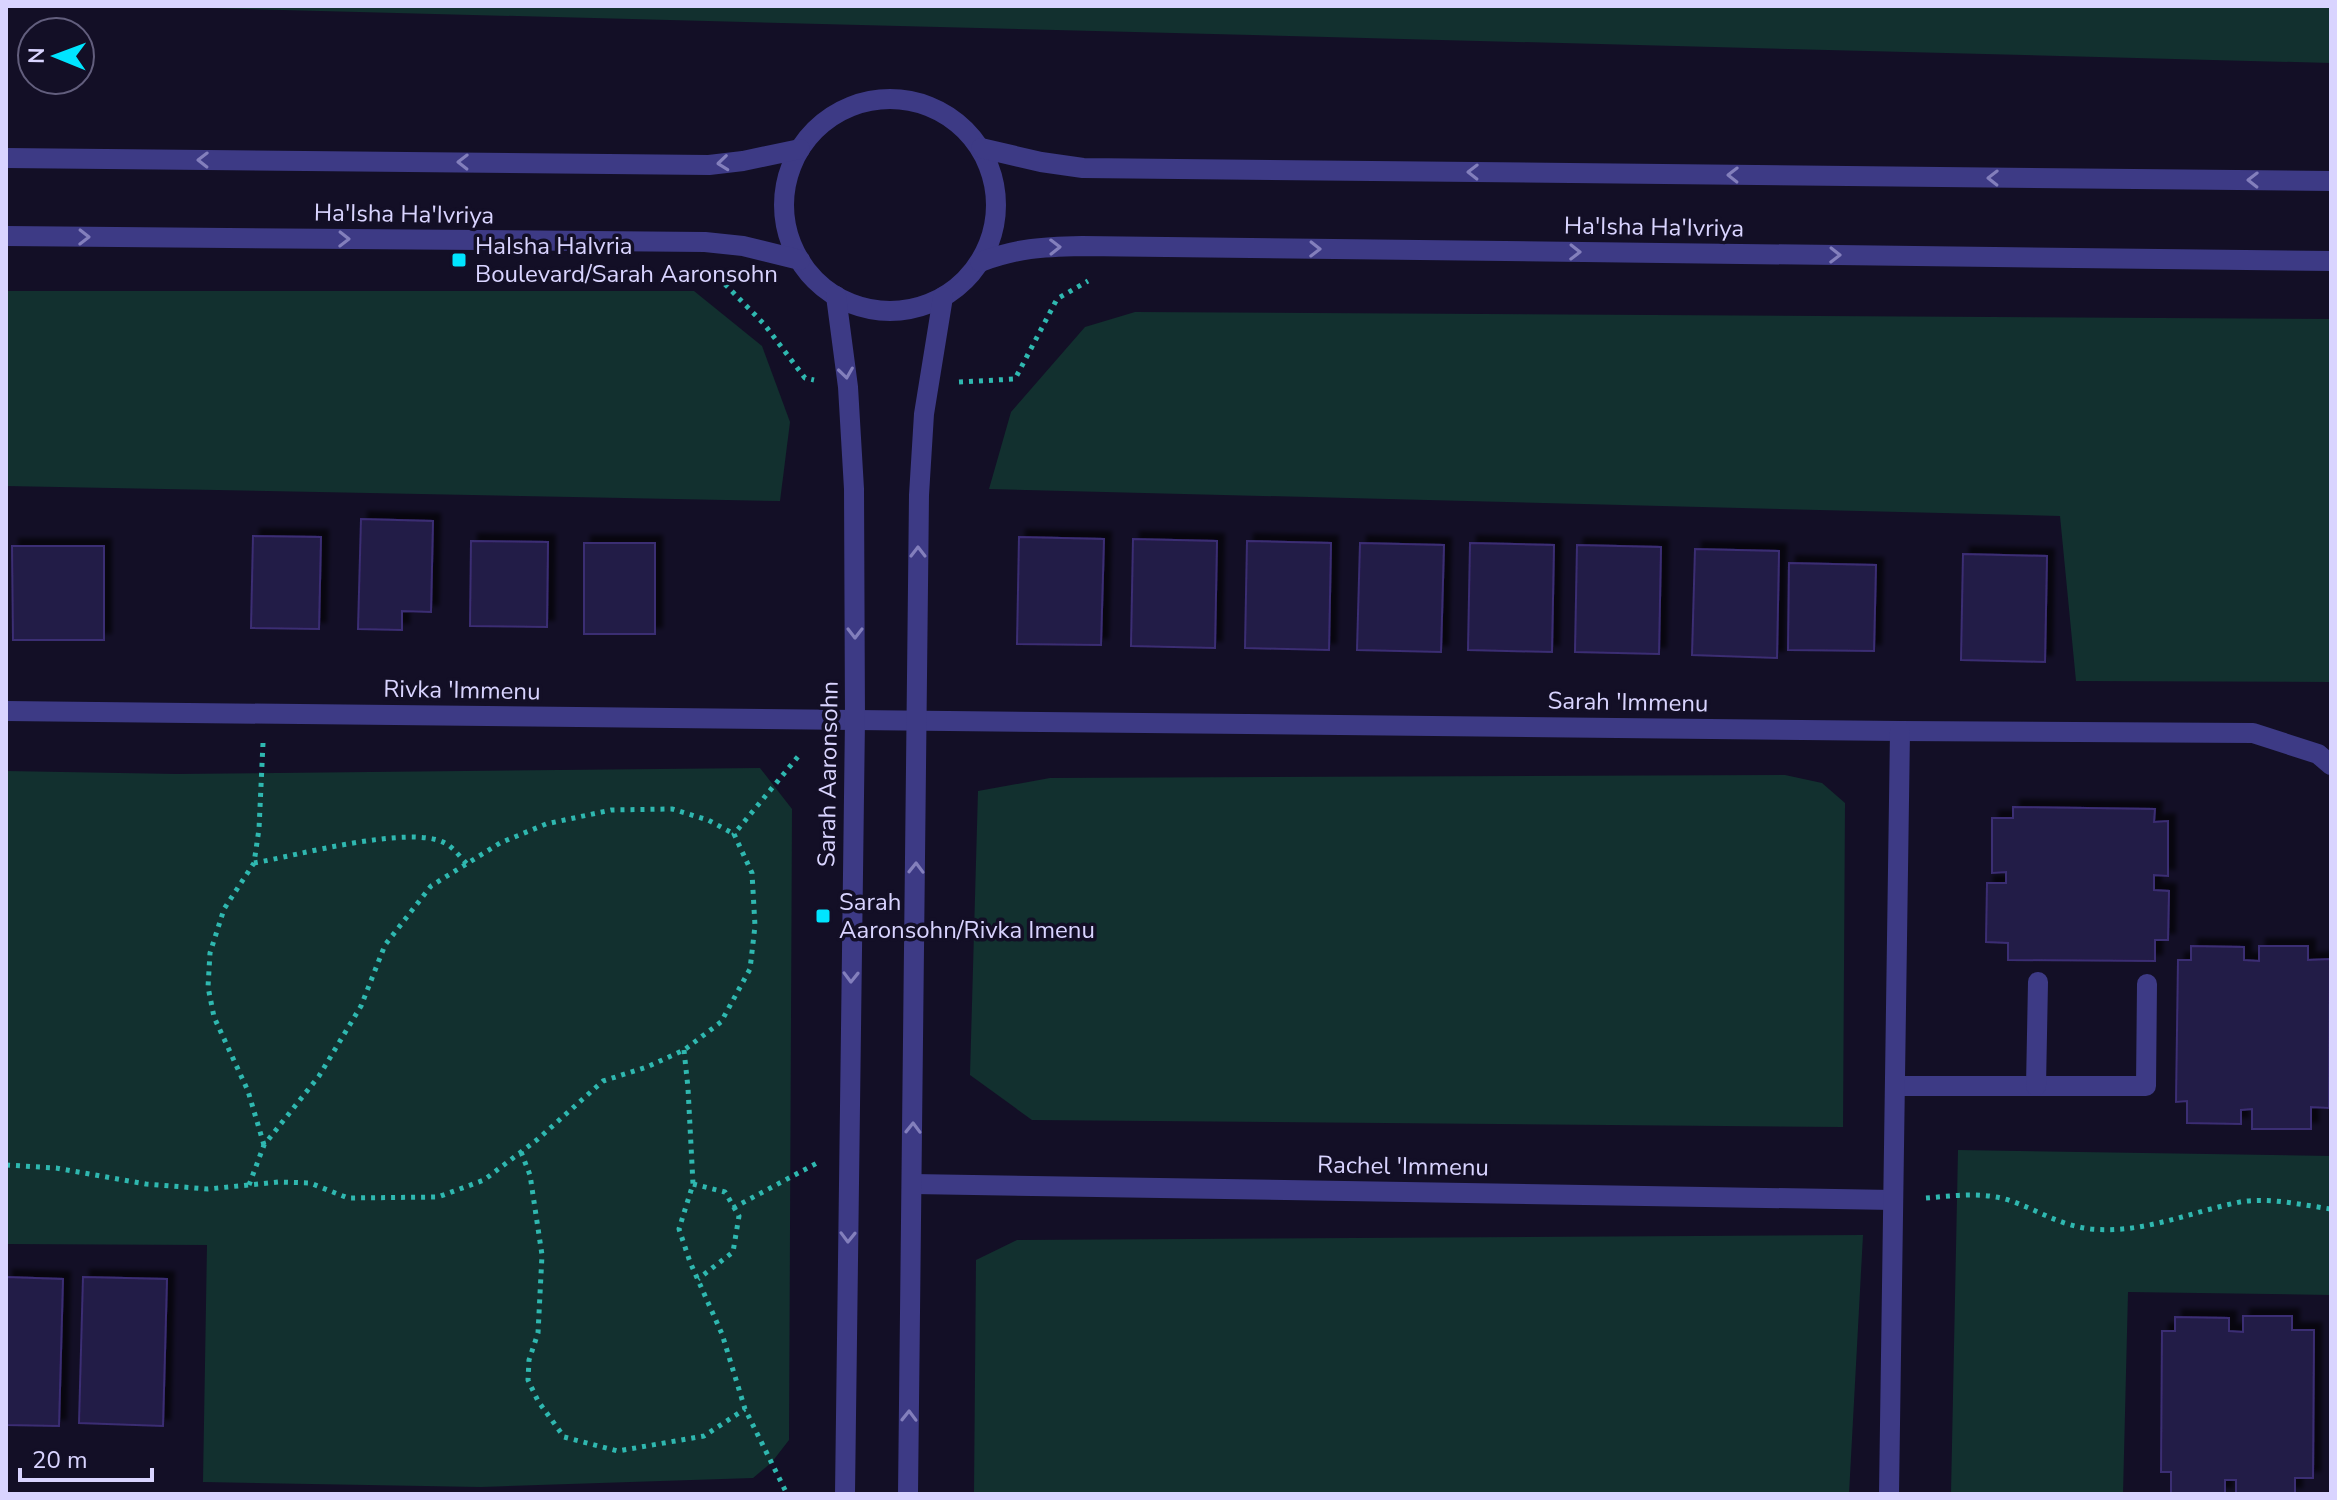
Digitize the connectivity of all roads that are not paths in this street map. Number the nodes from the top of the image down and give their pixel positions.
1 (981, 148) junction
2 (800, 149) junction
3 (6, 158) edge
4 (2331, 181) edge
5 (6, 236) edge
6 (800, 260) junction
7 (2331, 261) edge
8 (980, 262) junction
9 (836, 296) junction
10 (943, 297) junction
11 (6, 711) edge
12 (855, 719) junction
13 (917, 720) junction
14 (1900, 731) junction
15 (2331, 765) edge
16 (2038, 982) dead end
17 (2147, 984) dead end
18 (1895, 1086) junction
19 (2036, 1086) junction
20 (913, 1184) junction
21 (1893, 1200) junction
22 (845, 1494) edge
23 (908, 1494) edge
24 (1889, 1494) edge

1 - 2 street
4 -> 1 street
1 - 8 street
2 -> 3 street
2 - 6 street
5 -> 6 street, Ha'Isha Ha'Ivriya
6 - 9 street
8 -> 7 street, Ha'Isha Ha'Ivriya
8 - 10 street
9 - 10 street
9 -> 12 street, Sarah Aaronsohn
13 -> 10 street
11 - 12 street, Rivka 'Immenu
12 - 13 street, Rivka 'Immenu
12 -> 22 street, Sarah Aaronsohn
13 - 14 street, Sarah 'Immenu
20 -> 13 street
14 - 15 street, Sarah 'Immenu
14 - 18 street
16 - 19 street
17 - 19 street
18 - 19 street
18 - 21 street
20 - 21 street, Rachel 'Immenu
23 -> 20 street
21 - 24 street

